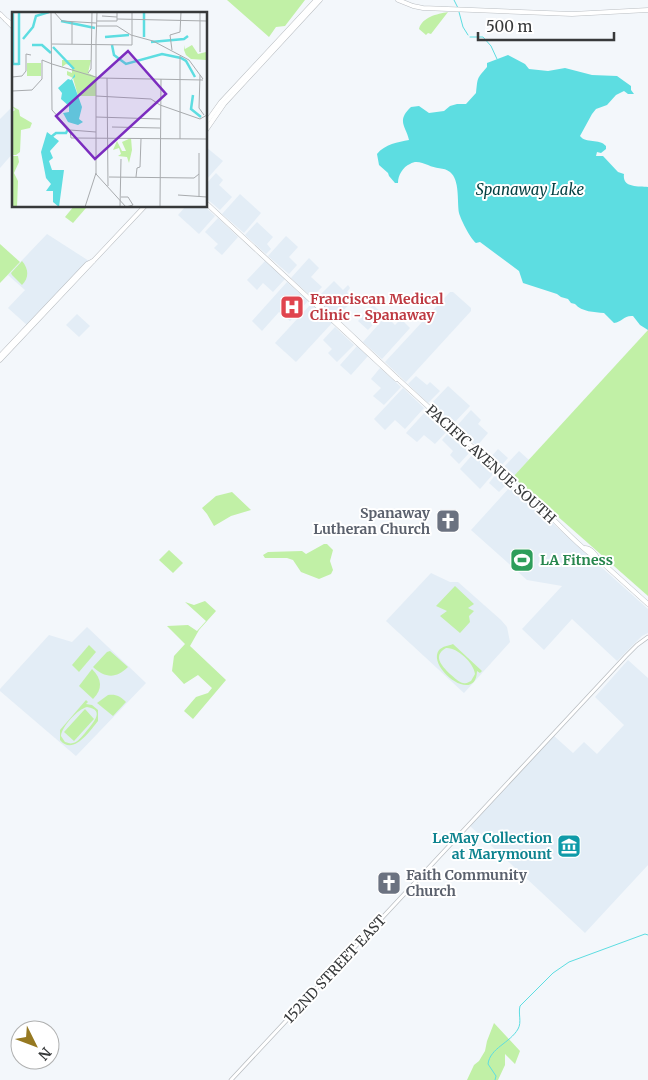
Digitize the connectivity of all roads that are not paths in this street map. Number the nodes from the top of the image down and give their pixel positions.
1 (316, 0) edge
2 (322, 0) edge
3 (398, 0) edge
4 (648, 10) edge
5 (0, 14) edge
6 (12, 25) edge
7 (208, 119) edge
8 (208, 127) edge
9 (208, 205) edge
10 (143, 208) edge
11 (93, 261) junction
12 (59, 294) junction
13 (46, 312) junction
14 (28, 327) junction
15 (18, 341) junction
16 (0, 356) edge
17 (0, 360) edge
18 (648, 603) edge
19 (648, 637) edge
20 (231, 1080) edge

1 - 7 main road
2 - 8 main road
3 - 4 main road
5 - 6 main road
9 - 18 main road, PACIFIC AVENUE SOUTH
10 - 11 main road
11 - 12 main road
11 - 13 main road
12 - 13 main road
12 - 14 main road
13 - 15 main road
14 - 15 main road
14 - 16 main road
15 - 17 main road
19 - 20 main road, 152ND STREET EAST

